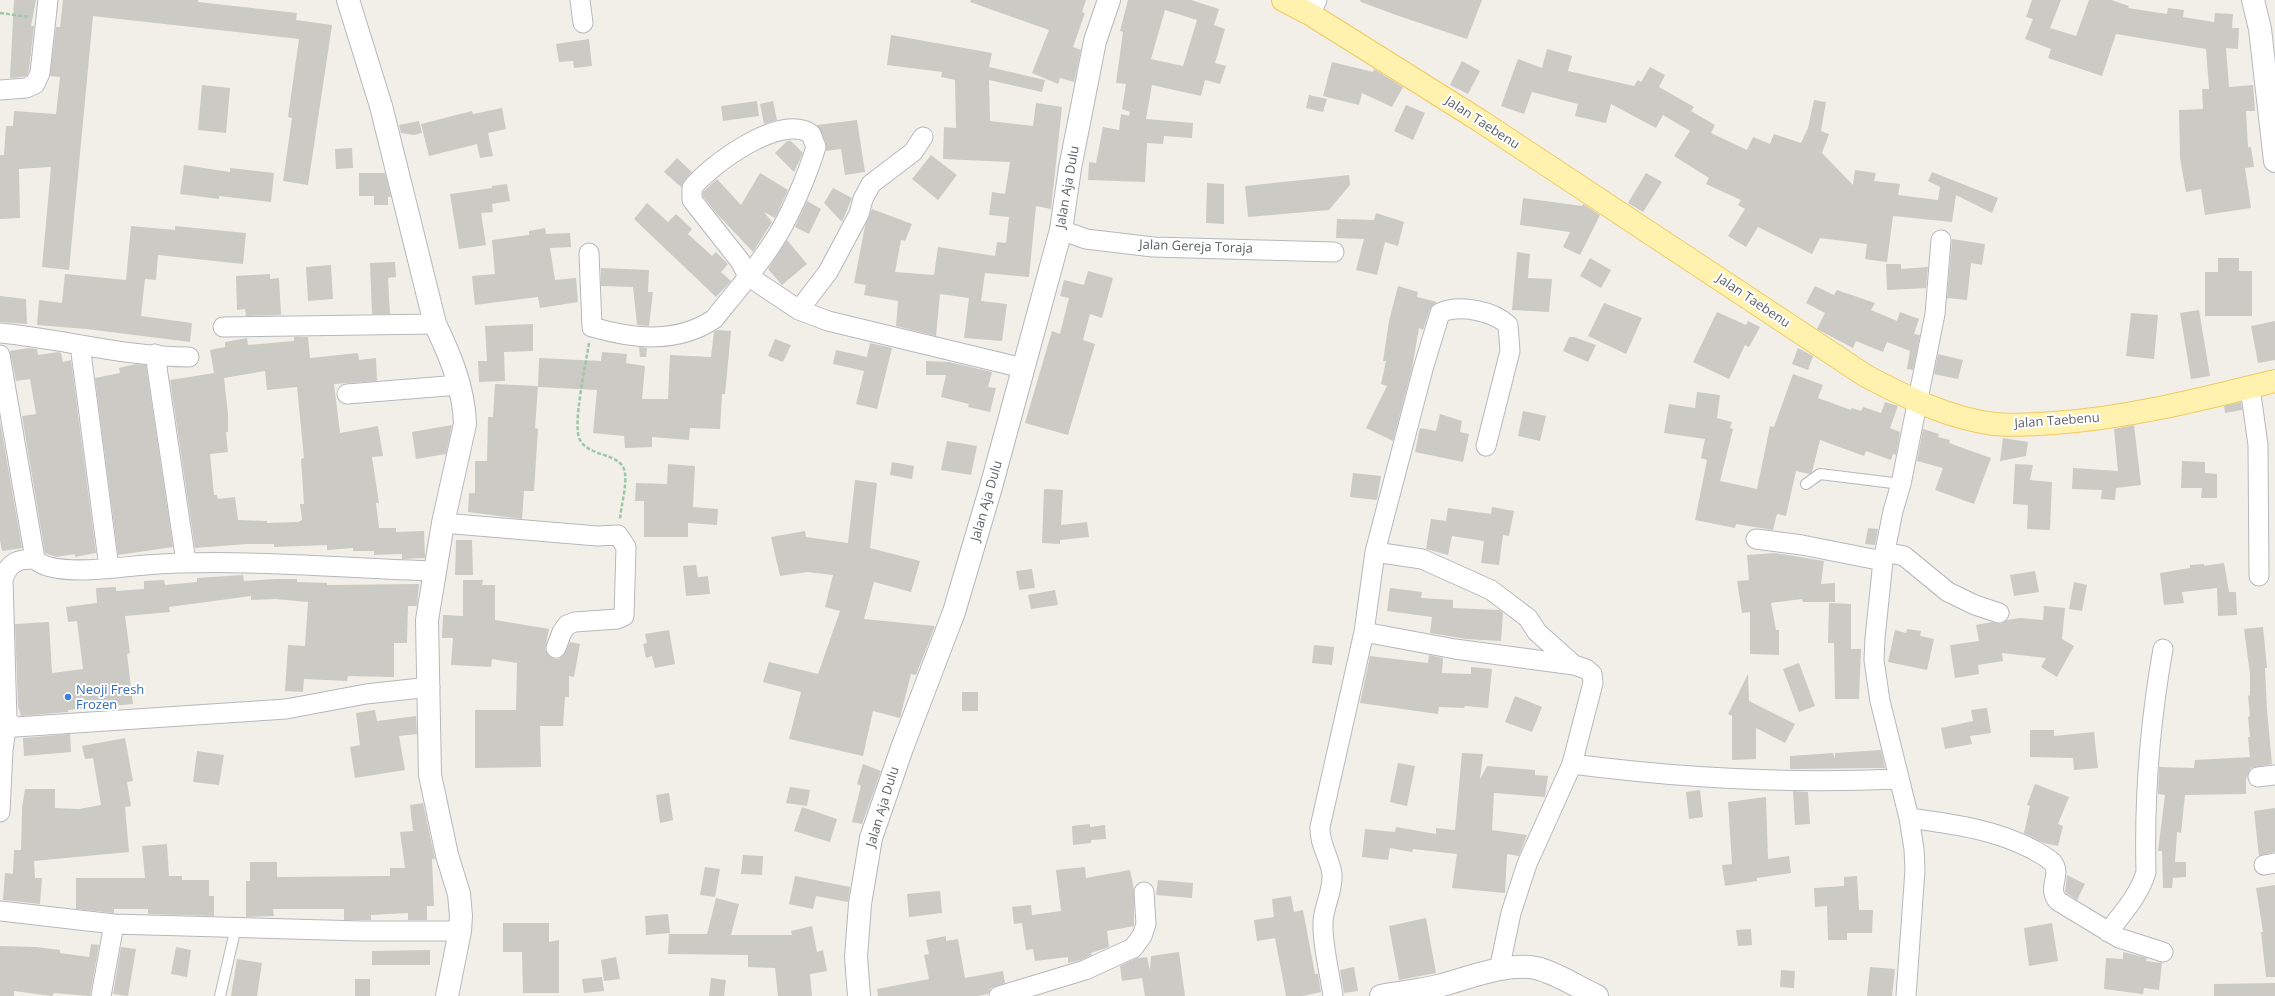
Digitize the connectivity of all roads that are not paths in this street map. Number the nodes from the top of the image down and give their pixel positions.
1 (48, 0) edge
2 (348, 0) edge
3 (580, 0) edge
4 (1108, 0) edge
5 (1282, 0) edge
6 (2252, 0) edge
7 (1314, 7) edge
8 (583, 23) dead end
9 (2270, 60) edge
10 (0, 90) edge
11 (923, 137) dead end
12 (2275, 161) edge
13 (1061, 230) junction
14 (1941, 240) dead end
15 (1334, 252) dead end
16 (589, 253) dead end
17 (748, 276) junction
18 (799, 310) junction
19 (435, 324) junction
20 (223, 327) dead end
21 (0, 333) edge
22 (80, 345) junction
23 (155, 354) junction
24 (0, 355) edge
25 (189, 357) dead end
26 (1023, 368) junction
27 (2275, 381) edge
28 (459, 385) junction
29 (2250, 387) junction
30 (347, 394) dead end
31 (1918, 403) junction
32 (1486, 446) dead end
33 (1806, 484) dead end
34 (1901, 484) junction
35 (443, 523) junction
36 (1756, 539) dead end
37 (1375, 552) junction
38 (1884, 556) junction
39 (35, 560) junction
40 (186, 562) junction
41 (109, 568) junction
42 (434, 571) junction
43 (1, 574) edge
44 (2259, 576) dead end
45 (1999, 613) dead end
46 (1364, 632) junction
47 (556, 648) dead end
48 (2163, 649) dead end
49 (1574, 665) junction
50 (430, 687) junction
51 (7, 721) junction
52 (1572, 764) junction
53 (1898, 779) junction
54 (0, 812) edge
55 (1909, 818) junction
56 (1144, 892) dead end
57 (0, 911) edge
58 (114, 924) junction
59 (236, 926) junction
60 (460, 931) junction
61 (2108, 932) junction
62 (2164, 952) dead end
63 (1500, 970) junction
64 (1413, 994) edge
65 (101, 996) edge
66 (220, 996) edge
67 (447, 996) edge
68 (858, 996) edge
69 (999, 996) edge
70 (1333, 996) edge
71 (1381, 996) edge
72 (1597, 996) edge
73 (1906, 996) edge

1 - 10 street
2 - 19 street
3 - 8 street
4 - 13 street, Jalan Aja Dulu
5 - 7 main road, Jalan Taebenu
6 - 9 street
7 - 31 main road, Jalan Taebenu
9 - 12 street
11 - 18 street
13 - 15 street, Jalan Gereja Toraja
13 - 26 street, Jalan Aja Dulu
14 - 31 street
16 - 17 street
17 - 17 street
17 - 18 street
18 - 26 street
19 - 20 street
19 - 28 street
21 - 22 street
22 - 23 street
22 - 41 street
23 - 25 street
23 - 40 street
24 - 39 street
26 - 68 street, Jalan Aja Dulu
27 - 29 main road, Jalan Taebenu
28 - 30 street
28 - 35 street
29 - 31 main road, Jalan Taebenu
29 - 44 street
31 - 34 street
32 - 37 street
33 - 34 lane
34 - 38 street
35 - 42 street
35 - 47 street
36 - 38 street
37 - 46 street
37 - 49 street
38 - 45 street
38 - 53 street
39 - 41 street
39 - 43 street
40 - 41 street
40 - 42 street
42 - 50 street
43 - 51 street
46 - 49 street
46 - 70 street
48 - 61 street
49 - 52 street
50 - 51 street
50 - 60 street
51 - 54 street
52 - 53 street
52 - 63 street
53 - 55 street
55 - 61 street
55 - 73 street
56 - 69 street
57 - 58 street
58 - 59 street
58 - 65 street
59 - 60 street
59 - 66 lane
60 - 67 street
61 - 62 street
63 - 64 street
63 - 72 street
64 - 71 street

